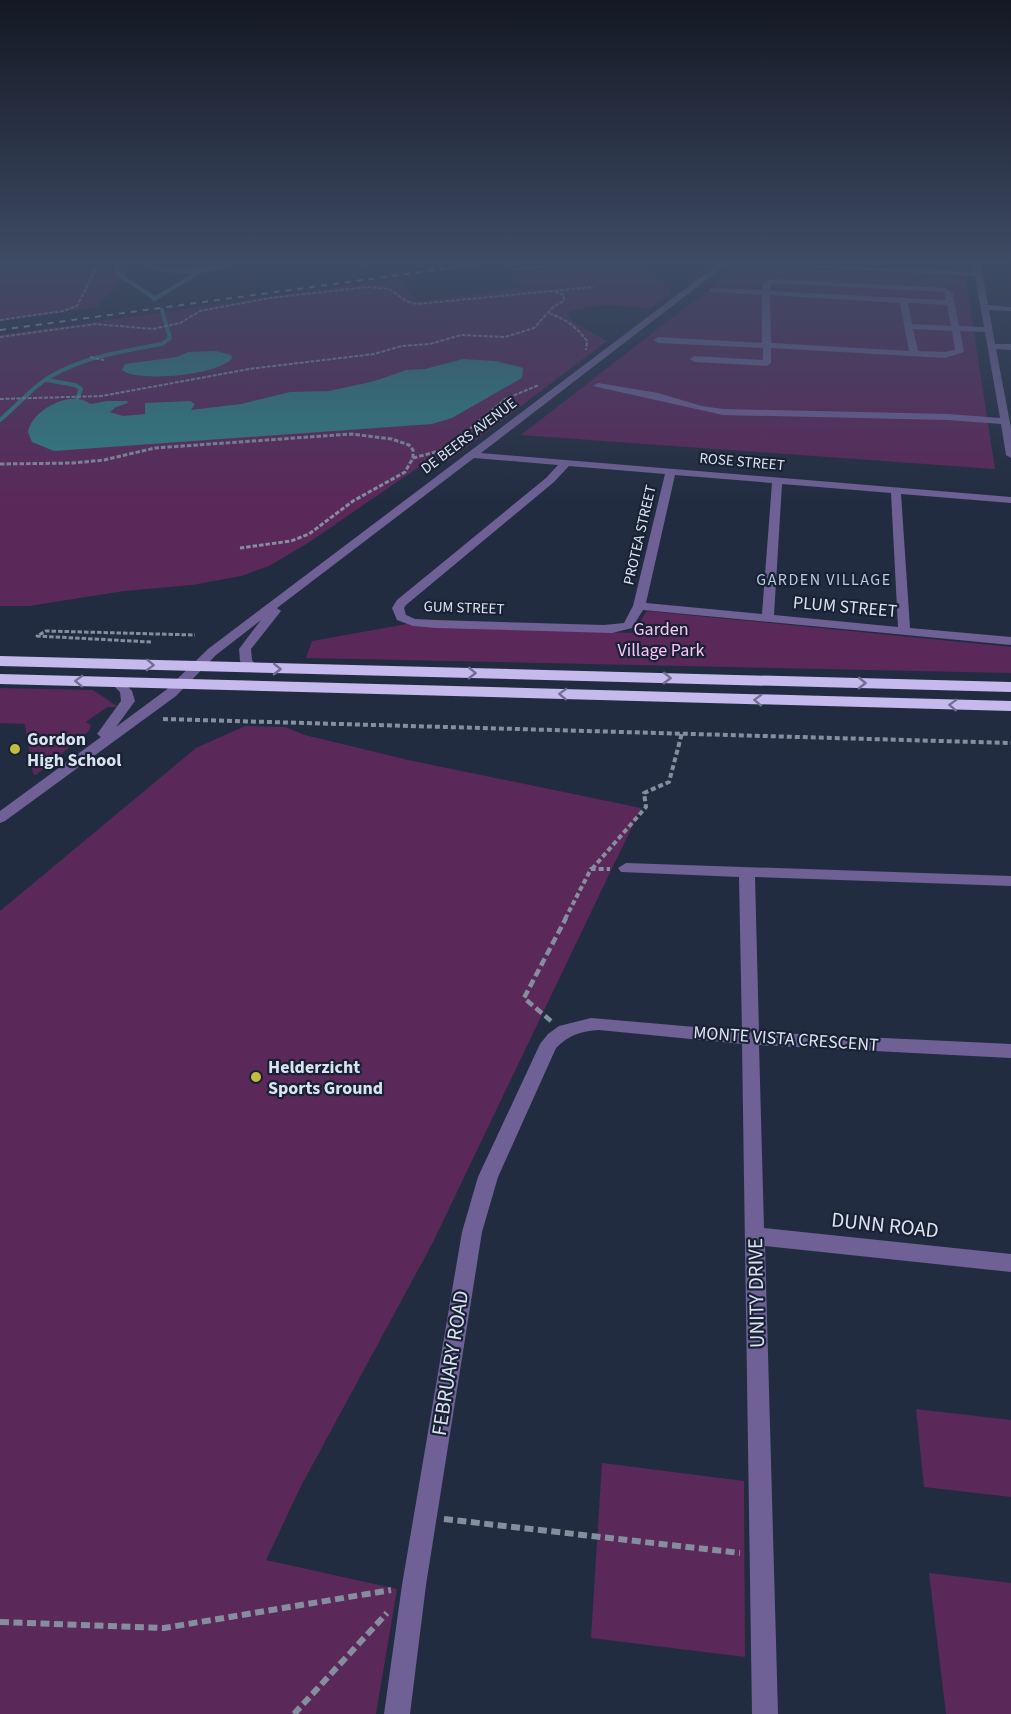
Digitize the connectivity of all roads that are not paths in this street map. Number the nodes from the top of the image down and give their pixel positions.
1 (617, 344) edge
2 (731, 344) edge
3 (912, 344) edge
4 (958, 344) edge
5 (768, 346) junction
6 (992, 346) joint
7 (1011, 347) edge
8 (914, 354) junction
9 (694, 359) dead end
10 (598, 386) dead end
11 (1005, 421) junction
12 (471, 455) junction
13 (1011, 456) edge
14 (566, 463) junction
15 (671, 471) junction
16 (777, 480) junction
17 (896, 490) junction
18 (1011, 500) edge
19 (292, 591) junction
20 (639, 606) junction
21 (768, 618) junction
22 (904, 631) junction
23 (1011, 641) edge
24 (0, 661) edge
25 (198, 666) junction
26 (252, 668) junction
27 (0, 679) edge
28 (117, 682) junction
29 (179, 684) junction
30 (1011, 687) edge
31 (1011, 706) edge
32 (95, 746) junction
33 (0, 818) edge
34 (626, 868) road end
35 (747, 872) junction
36 (1011, 880) edge
37 (563, 1031) joint
38 (751, 1038) junction
39 (1011, 1052) edge
40 (755, 1236) junction
41 (1011, 1263) edge
42 (397, 1714) edge
43 (765, 1714) edge

1 - 12 street, DE BEERS AVENUE
2 - 5 street
3 - 8 street
4 - 8 street
5 - 8 street
5 - 9 street
6 - 7 street
6 - 11 street
10 - 11 street
11 - 13 street
12 - 14 street, ROSE STREET
12 - 19 street, DE BEERS AVENUE
14 - 15 street, ROSE STREET
14 - 20 street, GUM STREET
15 - 16 street, ROSE STREET
15 - 20 street, PROTEA STREET
16 - 17 street, ROSE STREET
16 - 21 street
17 - 18 street, ROSE STREET
17 - 22 street
19 - 25 street, DE BEERS AVENUE
19 - 26 street, DE BEERS AVENUE
20 - 21 street, PLUM STREET
21 - 22 street, PLUM STREET
22 - 23 street, PLUM STREET
24 -> 25 highway
25 - 26 highway
25 - 29 street, DE BEERS AVENUE
26 -> 30 highway
28 -> 27 highway
28 - 29 highway
28 - 32 street, DE BEERS AVENUE
31 -> 29 highway
29 - 32 street, DE BEERS AVENUE
32 - 33 street, DE BEERS AVENUE
34 - 35 street
35 - 36 street
35 - 38 street, UNITY DRIVE
37 - 38 street, MONTE VISTA CRESCENT
37 - 42 street, FEBRUARY ROAD
38 - 39 street, MONTE VISTA CRESCENT
38 - 40 street, UNITY DRIVE
40 - 41 street, DUNN ROAD
40 - 43 street, UNITY DRIVE

